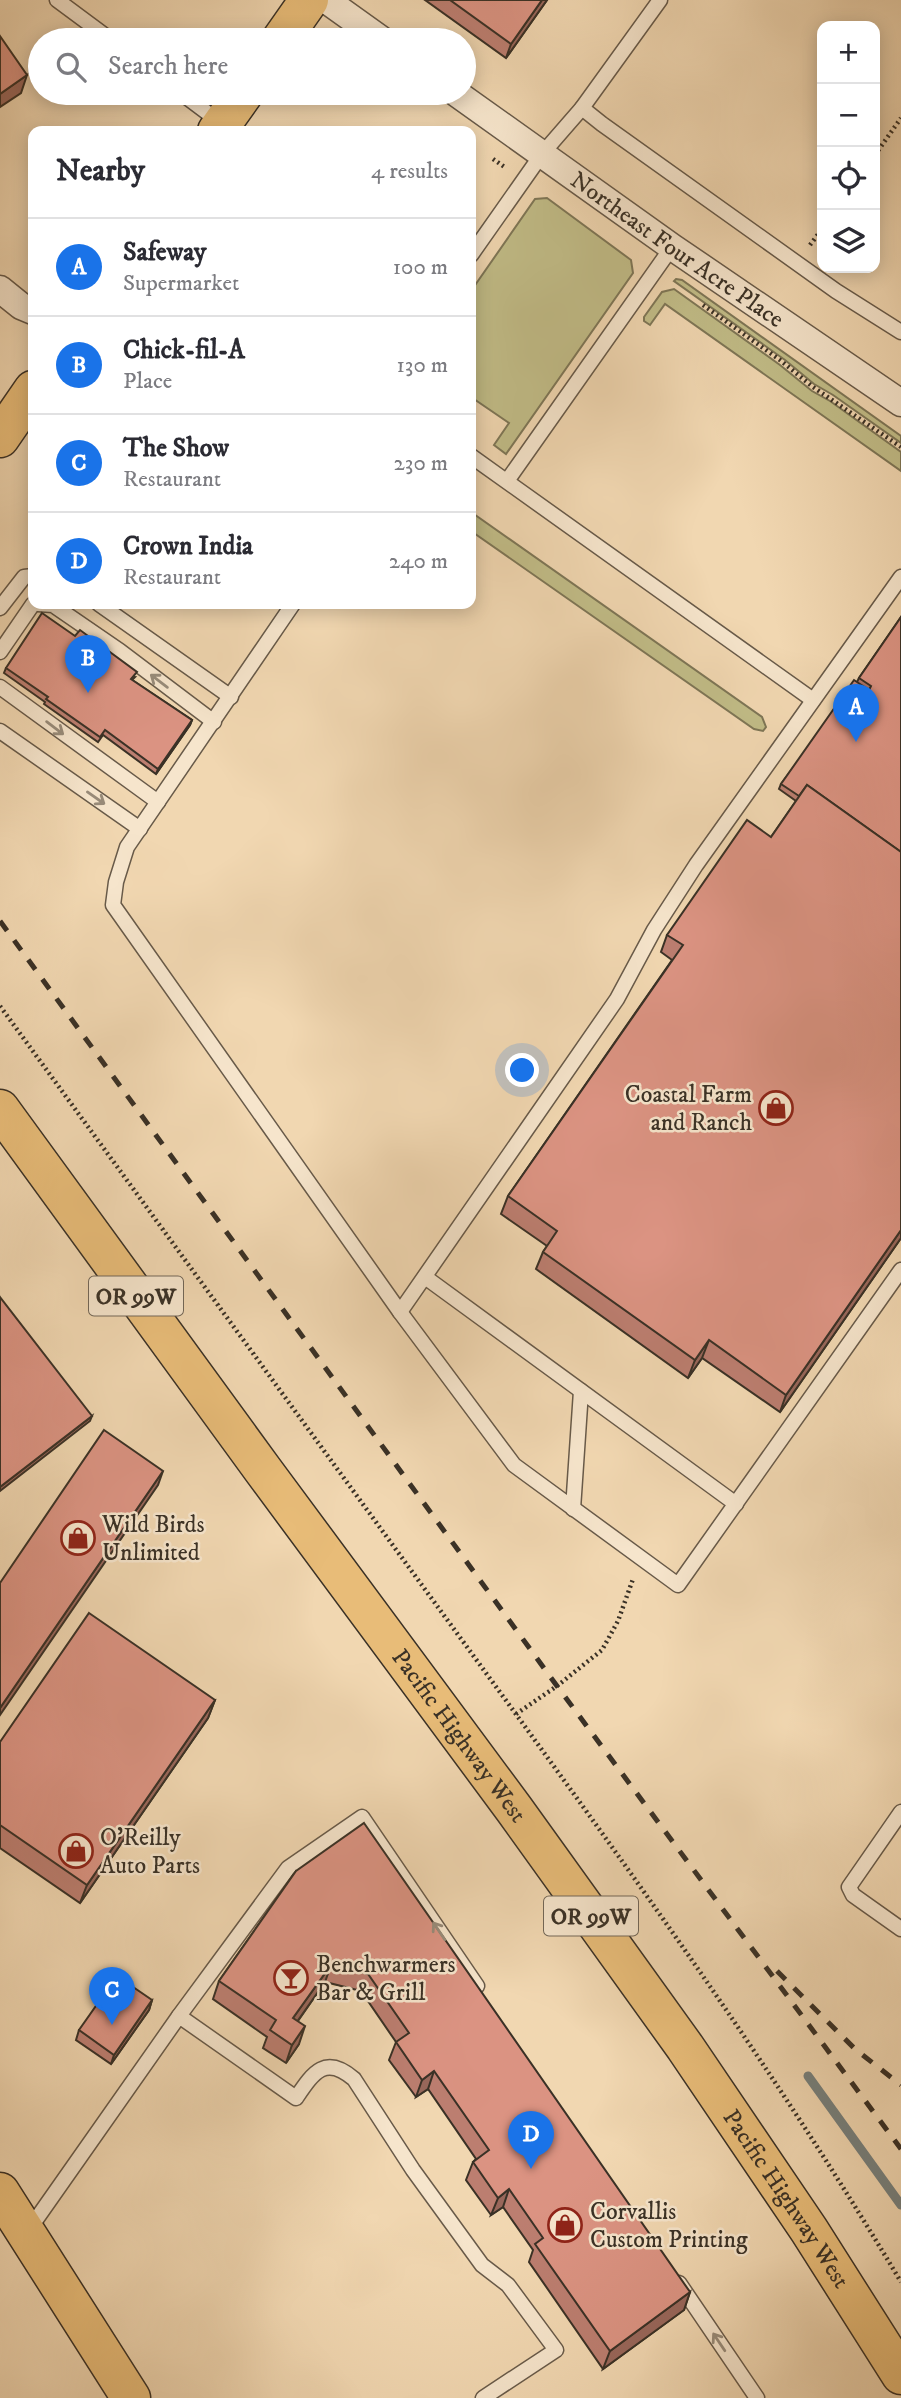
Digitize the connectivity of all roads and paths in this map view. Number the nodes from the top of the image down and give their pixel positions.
1 (57, 0) edge
2 (309, 0) edge
3 (326, 0) edge
4 (660, 0) edge
5 (95, 28) edge
6 (289, 28) edge
7 (366, 28) edge
8 (194, 105) edge
9 (235, 105) edge
10 (473, 105) edge
11 (582, 108) junction
12 (901, 118) edge
13 (218, 126) edge
14 (220, 126) edge
15 (880, 148) edge
16 (542, 154) junction
17 (493, 159) dead end
18 (523, 180) junction
19 (476, 247) edge
20 (672, 247) junction
21 (0, 289) edge
22 (701, 304) dead end
23 (28, 309) edge
24 (901, 332) edge
25 (28, 400) edge
26 (901, 403) edge
27 (14, 427) edge
28 (901, 447) edge
29 (476, 459) edge
30 (507, 481) junction
31 (28, 577) edge
32 (901, 577) edge
33 (0, 608) edge
34 (31, 609) edge
35 (60, 609) edge
36 (106, 609) edge
37 (290, 609) edge
38 (0, 652) edge
39 (0, 687) edge
40 (231, 696) junction
41 (813, 700) junction
42 (214, 722) junction
43 (0, 731) edge
44 (158, 802) junction
45 (140, 829) junction
46 (0, 1006) edge
47 (0, 1109) edge
48 (901, 1270) edge
49 (425, 1277) junction
50 (400, 1312) junction
51 (581, 1391) junction
52 (736, 1504) junction
53 (573, 1509) junction
54 (641, 1558) junction
55 (516, 1714) junction
56 (901, 1812) edge
57 (901, 1929) edge
58 (486, 1999) edge
59 (179, 2017) junction
60 (0, 2192) edge
61 (26, 2233) junction
62 (672, 2273) edge
63 (901, 2282) edge
64 (901, 2375) edge
65 (506, 2392) edge
66 (131, 2398) edge
67 (483, 2398) edge
68 (757, 2398) edge

1 - 5 lane
2 - 6 main road
3 - 7 street
4 - 11 lane
8 - 13 lane
9 - 14 main road
10 - 16 street, Northeast Four Acre Place
11 - 16 lane
11 - 24 lane
12 - 15 path
16 - 18 lane
16 - 20 street, Northeast Four Acre Place
17 - 18 path
18 - 19 lane
20 - 26 street, Northeast Four Acre Place
20 - 30 lane
21 - 23 street
22 - 28 path
25 - 27 main road
29 - 30 lane
30 - 41 lane
31 - 33 lane
32 - 41 lane
34 - 38 lane
42 -> 35 lane
36 - 40 lane
37 - 40 lane
39 -> 44 lane
40 - 42 lane
41 - 49 lane
42 - 44 lane
43 -> 45 lane
44 - 45 lane
45 - 50 lane
46 - 55 path
47 - 64 main road, Pacific Highway West / OR 99W
48 - 52 lane
49 - 50 lane
49 - 51 lane
50 - 53 lane
51 - 52 lane
51 - 53 lane
52 - 54 lane
53 - 54 lane
54 - 55 path
55 - 63 path
56 - 57 lane
58 -> 59 lane
59 - 61 lane
59 - 65 lane
60 - 61 main road
61 - 66 main road
68 -> 62 lane
65 - 67 lane

